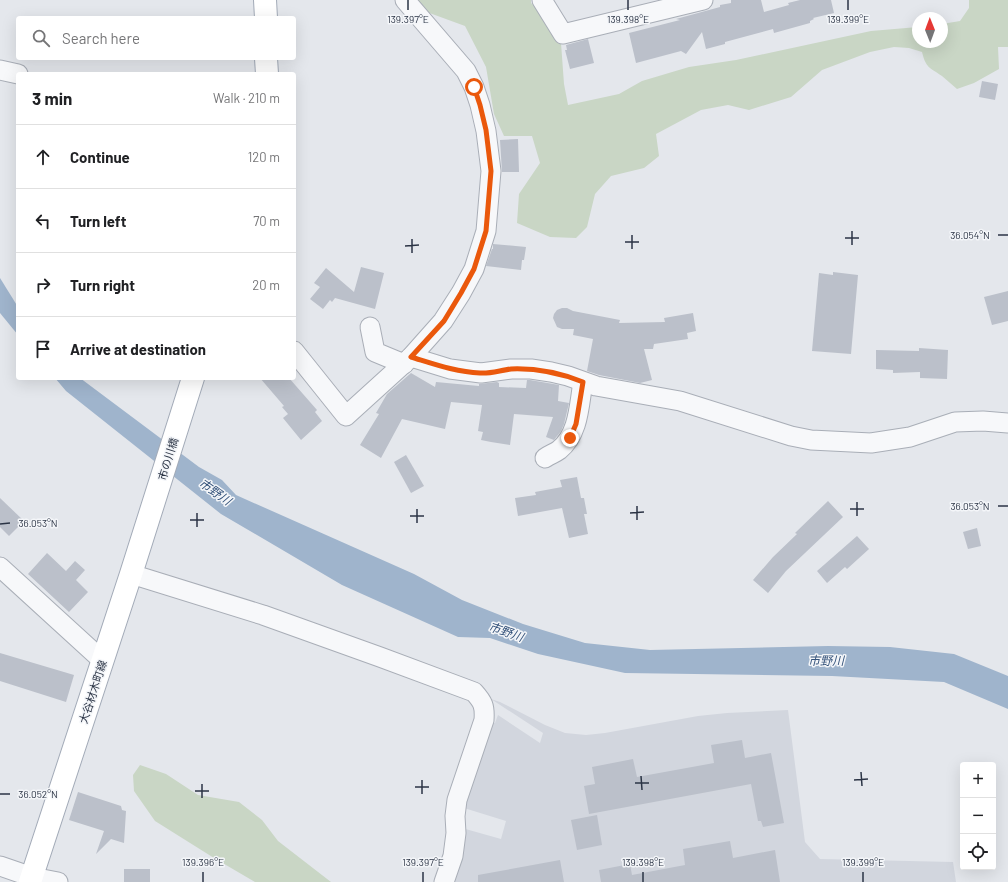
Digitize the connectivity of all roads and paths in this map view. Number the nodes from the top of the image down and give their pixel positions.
1 (266, 0) edge
2 (405, 0) edge
3 (542, 0) edge
4 (703, 0) edge
5 (635, 9) edge
6 (266, 16) edge
7 (266, 60) edge
8 (0, 70) edge
9 (267, 72) edge
10 (16, 74) edge
11 (370, 327) dead end
12 (296, 354) edge
13 (408, 360) junction
14 (192, 380) edge
15 (583, 382) junction
16 (1008, 423) edge
17 (545, 458) dead end
18 (154, 502) joint
19 (0, 567) edge
20 (131, 574) junction
21 (103, 661) junction
22 (0, 866) edge
23 (31, 879) edge
24 (58, 882) edge
25 (444, 882) edge

1 - 6 main road
2 - 13 street
3 - 5 street
4 - 5 street
7 - 9 main road
8 - 10 street
11 - 13 street
12 - 13 street
13 - 15 street
14 - 18 main road, 市の川橋
15 - 16 street
15 - 17 street
18 - 20 main road, 大谷材木町線
19 - 21 street
20 - 21 main road, 大谷材木町線
20 - 25 street
21 - 23 main road, 大谷材木町線
22 - 23 street
23 - 24 street

